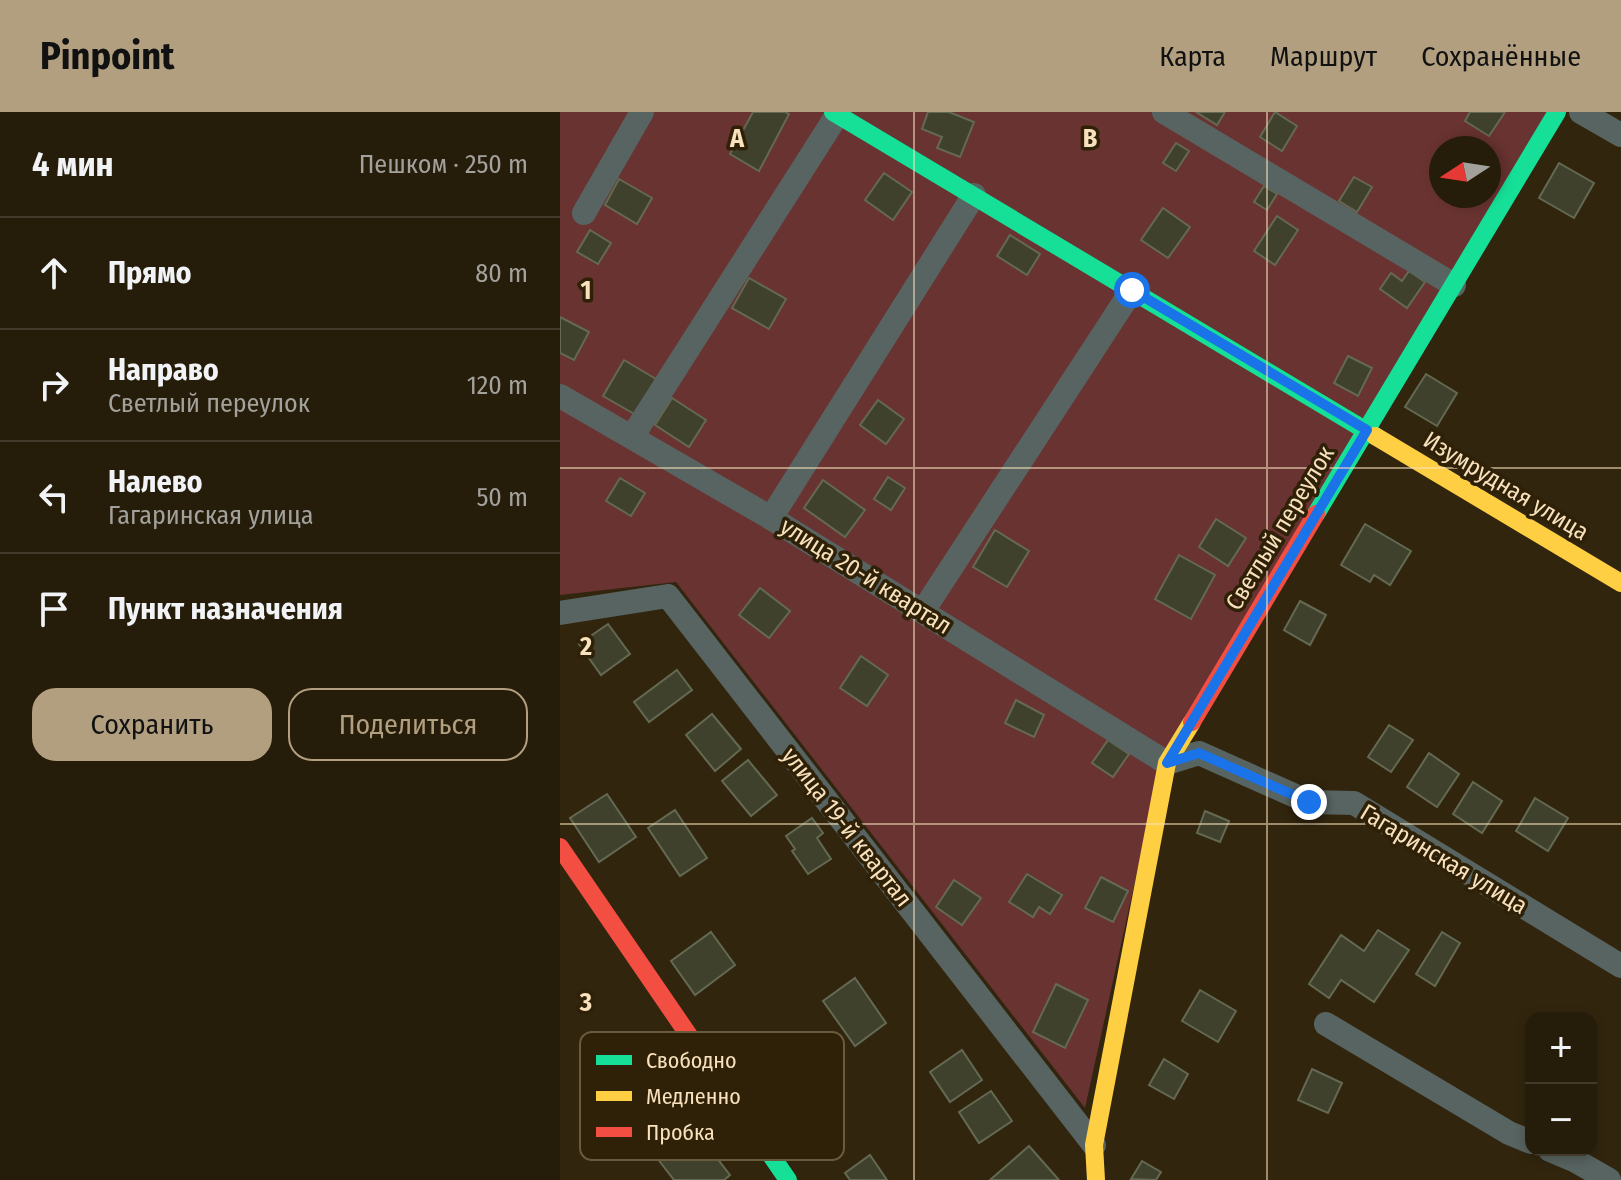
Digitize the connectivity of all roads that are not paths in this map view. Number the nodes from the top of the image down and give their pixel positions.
1 (642, 112) edge
2 (1164, 112) edge
3 (1557, 112) edge
4 (1581, 112) edge
5 (835, 113) edge
6 (1621, 135) edge
7 (974, 195) junction
8 (584, 213) dead end
9 (1454, 285) junction
10 (1132, 290) junction
11 (560, 396) edge
12 (1367, 430) junction
13 (632, 437) junction
14 (771, 518) junction
15 (1621, 583) edge
16 (923, 611) junction
17 (560, 613) edge
18 (1167, 763) junction
19 (560, 847) edge
20 (1621, 966) edge
21 (1326, 1024) dead end
22 (687, 1032) edge
23 (1525, 1140) edge
24 (1094, 1145) junction
25 (1564, 1156) edge
26 (774, 1160) edge
27 (788, 1180) edge
28 (1096, 1180) edge
29 (1609, 1180) edge

1 - 8 street
2 - 9 street
3 - 9 street, Светлый переулок
4 - 6 street
5 - 7 street, Изумрудная улица
5 - 13 street
7 - 10 street, Изумрудная улица
7 - 14 street
9 - 12 street, Светлый переулок
10 - 12 street, Изумрудная улица
10 - 16 street
11 - 13 street, улица 20-й квартал
12 - 15 street, Изумрудная улица
12 - 18 street, Светлый переулок
13 - 14 street, улица 20-й квартал
14 - 16 street, улица 20-й квартал
16 - 18 street, улица 20-й квартал
17 - 24 street, улица 19-й квартал
18 - 20 street, Гагаринская улица
18 - 24 street
19 - 22 street
21 - 23 street
24 - 28 street
25 - 29 street
26 - 27 street

